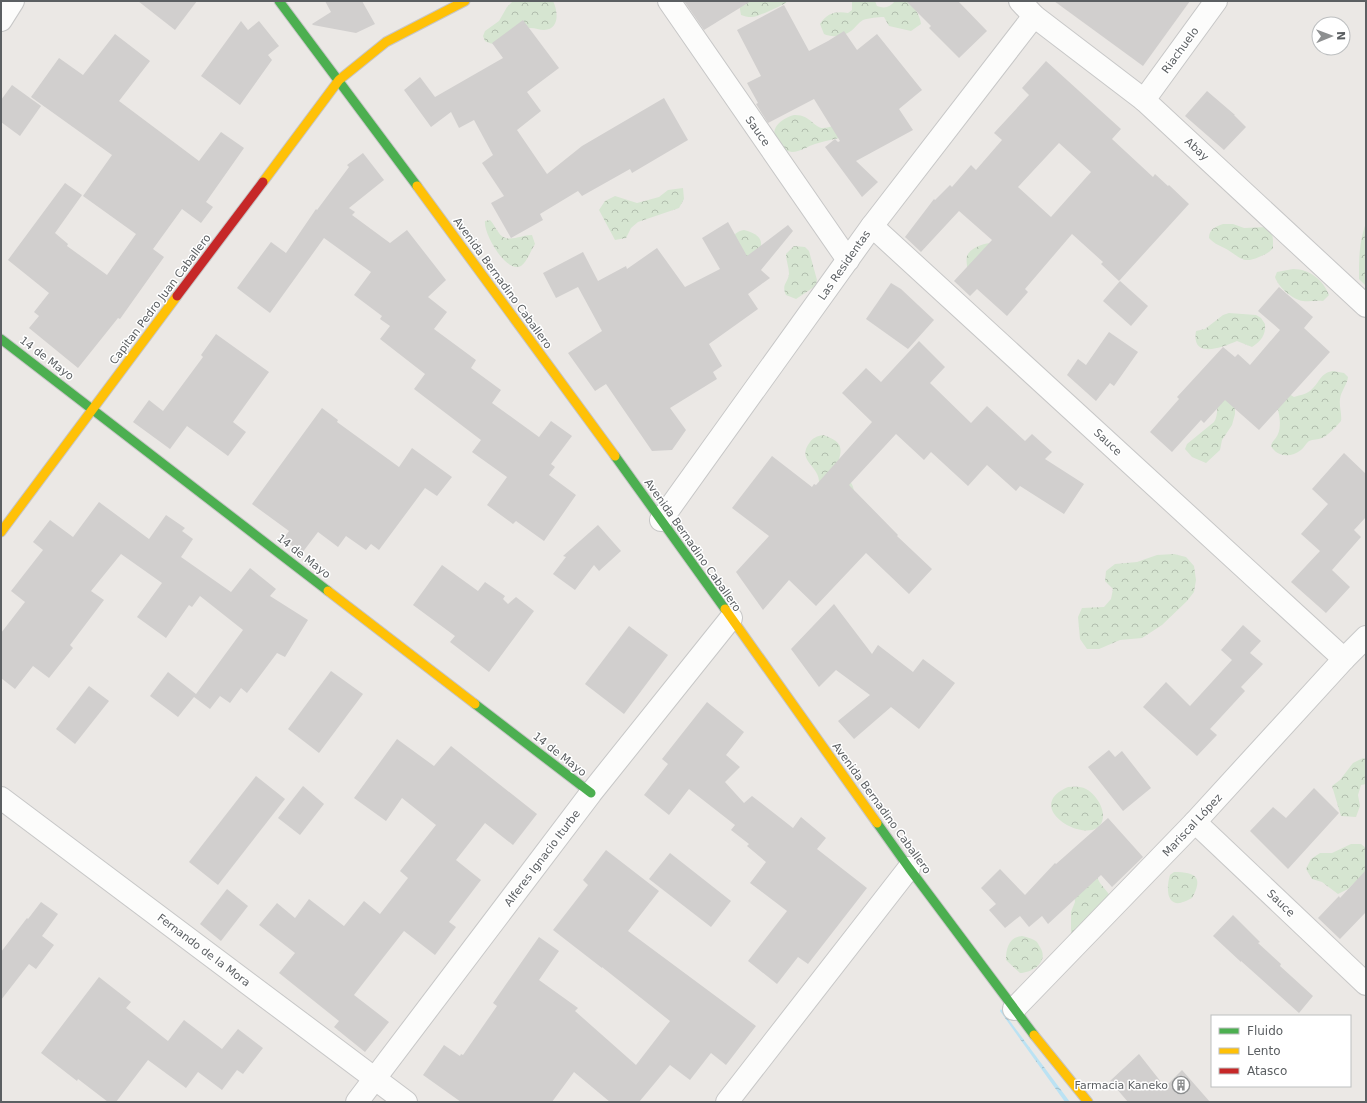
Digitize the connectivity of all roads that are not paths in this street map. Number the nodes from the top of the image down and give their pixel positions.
1 (13, 1) edge
2 (279, 1) edge
3 (465, 1) edge
4 (669, 1) edge
5 (1216, 1) edge
6 (1027, 8) edge
7 (1, 20) edge
8 (339, 80) junction
9 (1144, 100) junction
10 (872, 226) junction
11 (848, 260) junction
12 (1366, 306) edge
13 (1, 339) edge
14 (93, 408) junction
15 (661, 520) junction
16 (1, 532) edge
17 (731, 618) junction
18 (1366, 637) edge
19 (1344, 659) junction
20 (591, 793) junction
21 (1, 798) edge
22 (1196, 822) junction
23 (909, 868) junction
24 (1366, 984) edge
25 (1014, 1009) junction
26 (376, 1078) junction
27 (357, 1102) edge
28 (406, 1102) edge
29 (727, 1102) edge
30 (1088, 1102) edge

1 - 7 street
2 - 8 street, Avenida Bernadino Caballero
3 - 8 street, Capitan Pedro Juan Caballero
4 - 11 street, Sauce
5 - 9 street, Riachuelo
6 - 9 street, Abay
6 - 10 street, Las Residentas
8 - 14 street, Capitan Pedro Juan Caballero
8 - 15 street, Avenida Bernadino Caballero
9 - 12 street, Abay
10 - 11 street, Las Residentas
10 - 19 street, Sauce
11 - 15 street, Las Residentas
13 - 14 street, 14 de Mayo
14 - 16 street, Capitan Pedro Juan Caballero
14 - 20 street, 14 de Mayo
15 - 17 street, Avenida Bernadino Caballero
17 - 20 street, Alferes Ignacio Iturbe
17 - 23 street, Avenida Bernadino Caballero
18 - 19 street, Mariscal López
19 - 22 street, Mariscal López
20 - 26 street, Alferes Ignacio Iturbe
21 - 26 street, Fernando de la Mora
22 - 24 street, Sauce
22 - 25 street, Mariscal López
23 - 25 street, Avenida Bernadino Caballero
23 - 29 street
25 - 30 street, Avenida Bernadino Caballero
26 - 27 street, Alferes Ignacio Iturbe
26 - 28 street, Fernando de la Mora

